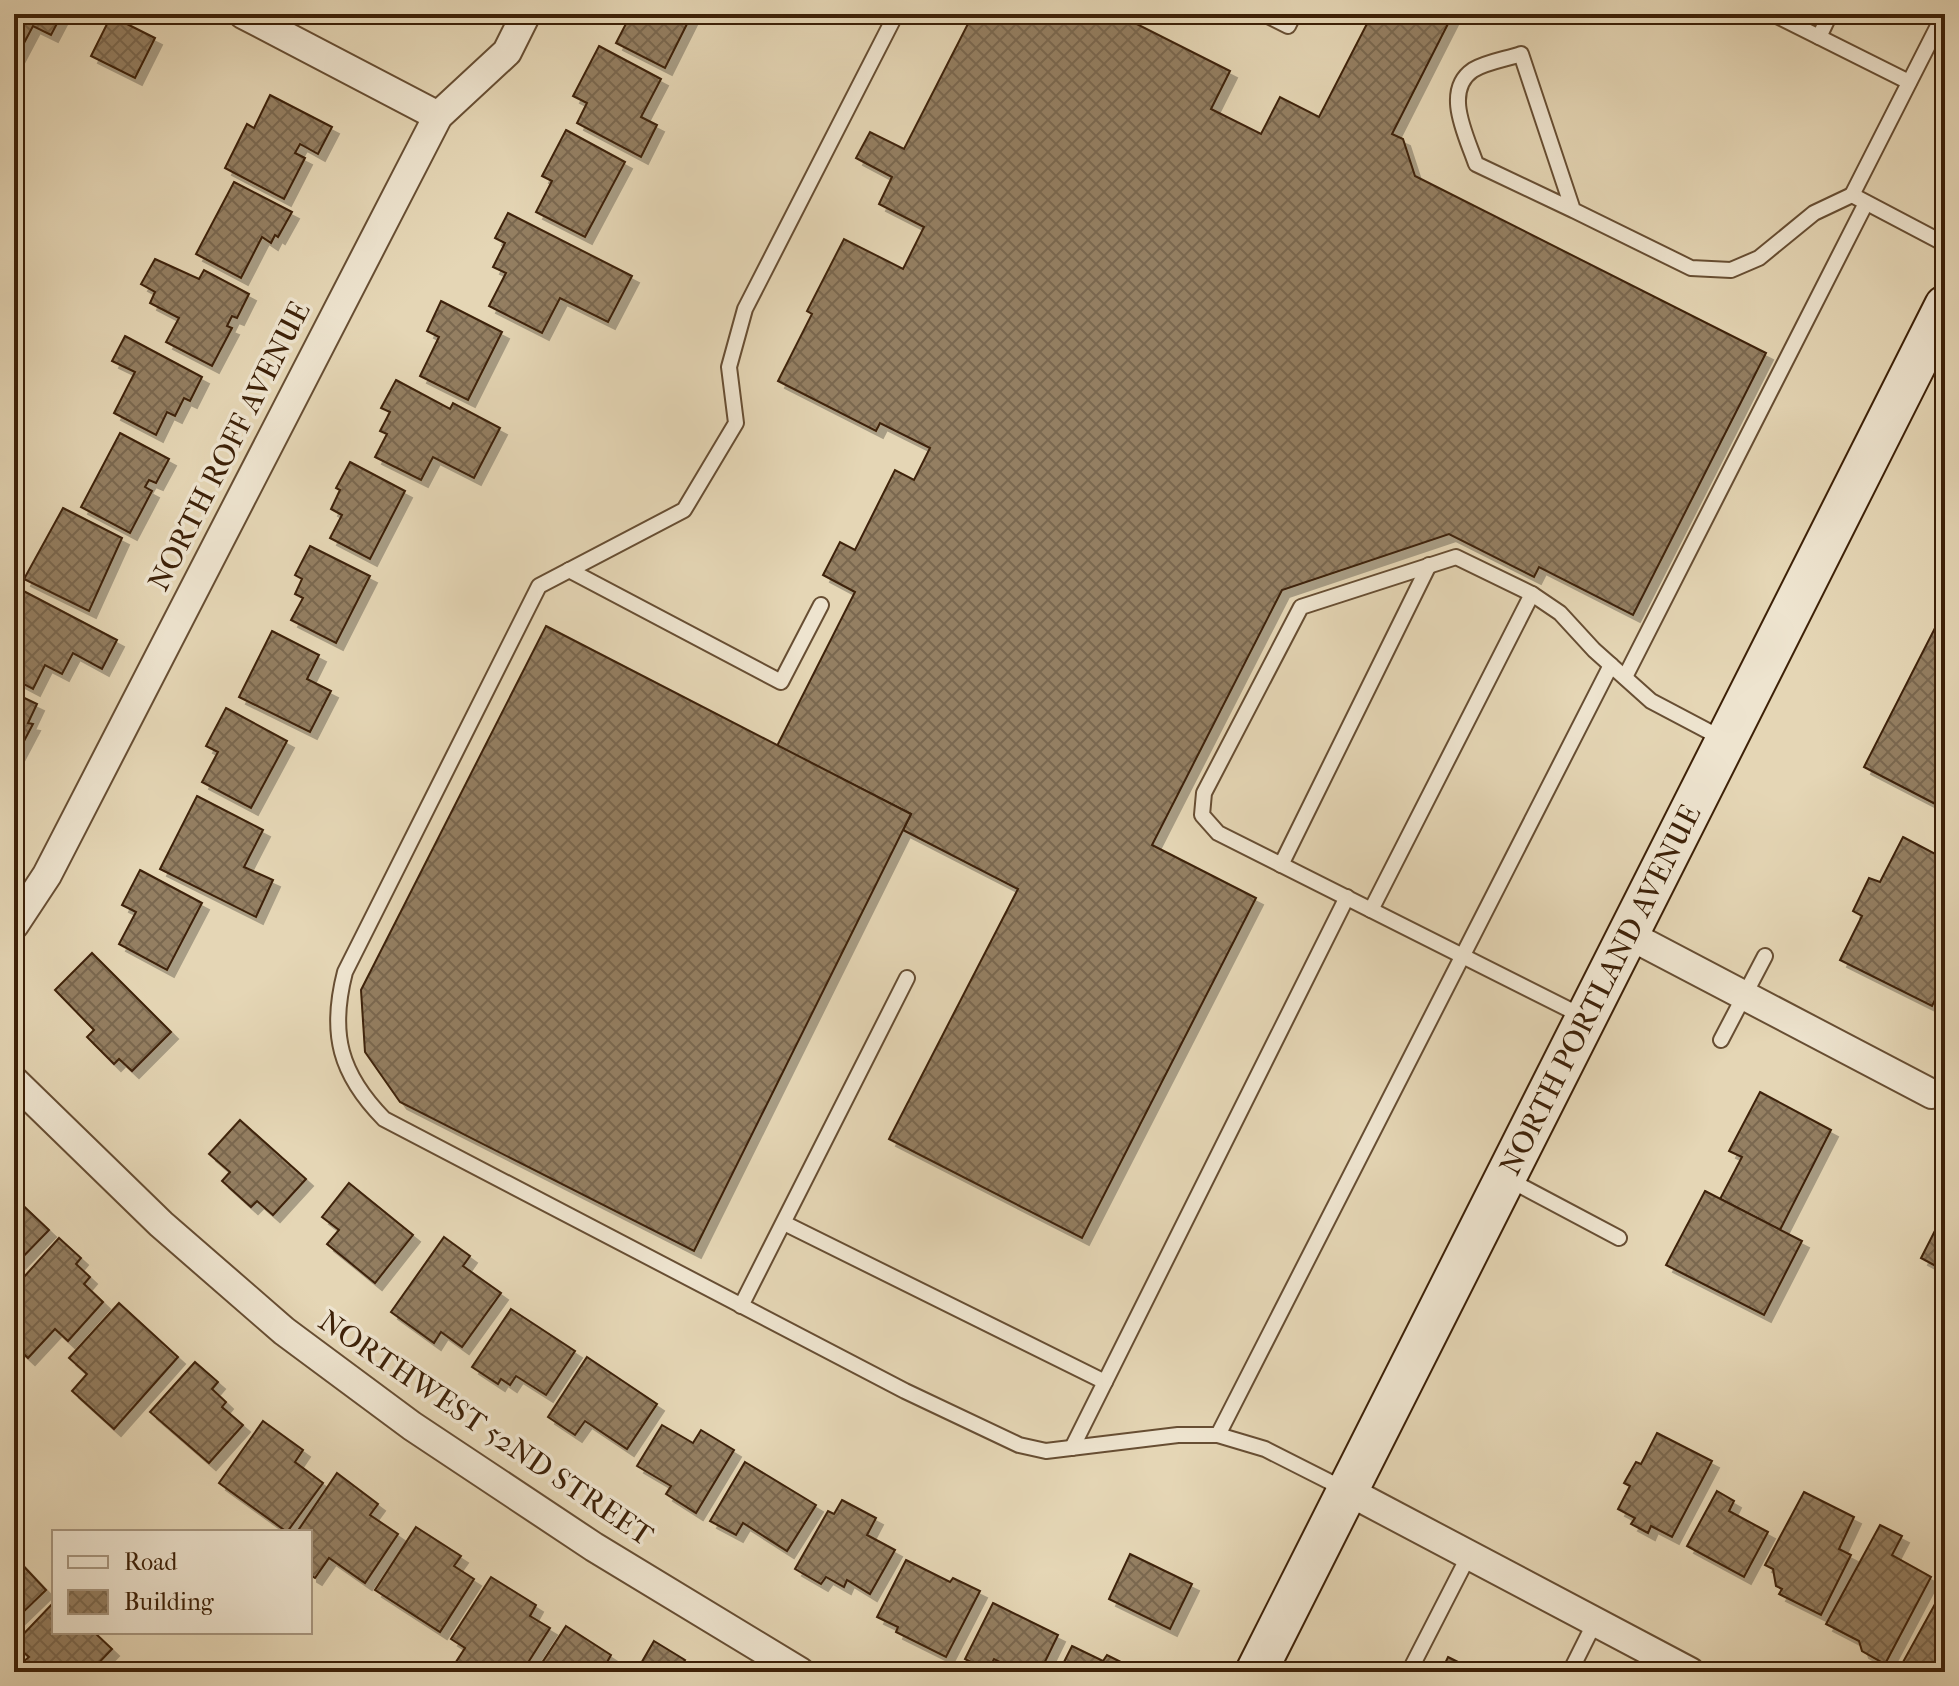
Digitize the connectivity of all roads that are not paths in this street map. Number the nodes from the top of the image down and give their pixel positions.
1 (243, 14) edge
2 (526, 14) edge
3 (896, 14) edge
4 (1264, 14) edge
5 (1294, 14) edge
6 (1773, 14) edge
7 (1830, 14) edge
8 (1944, 14) edge
9 (1819, 37) junction
10 (1909, 82) junction
11 (438, 116) junction
12 (1852, 195) junction
13 (1866, 203) junction
14 (1573, 210) junction
15 (1945, 244) edge
16 (1943, 314) edge
17 (1429, 565) junction
18 (569, 570) junction
19 (1532, 594) junction
20 (821, 605) dead end
21 (1611, 665) junction
22 (1625, 677) junction
23 (1727, 741) junction
24 (1281, 865) junction
25 (1347, 897) junction
26 (1371, 910) junction
27 (14, 925) edge
28 (1629, 935) junction
29 (1463, 956) junction
30 (1765, 956) dead end
31 (907, 978) dead end
32 (1745, 995) junction
33 (1587, 1018) junction
34 (1721, 1040) dead end
35 (14, 1081) edge
36 (1932, 1094) dead end
37 (1506, 1178) junction
38 (784, 1223) junction
39 (1619, 1238) dead end
40 (741, 1306) junction
41 (1105, 1382) junction
42 (1218, 1435) junction
43 (1072, 1448) junction
44 (1348, 1491) junction
45 (1469, 1555) junction
46 (1595, 1622) junction
47 (800, 1672) edge
48 (1256, 1672) edge
49 (1409, 1672) edge
50 (1570, 1672) edge
51 (1690, 1672) edge

1 - 11 street
2 - 11 street, NORTH ROFF AVENUE
3 - 18 lane
4 - 5 lane
6 - 9 lane
7 - 9 lane
8 - 10 lane
9 - 10 lane
10 - 12 lane
11 - 27 street, NORTH ROFF AVENUE
12 - 13 lane
12 - 14 lane
13 - 15 lane
13 - 22 lane
14 - 14 lane
16 - 23 main road, NORTH PORTLAND AVENUE
17 - 19 lane
17 - 24 lane
17 - 24 lane
18 - 20 lane
18 - 40 lane
19 - 21 lane
19 - 26 lane
21 - 22 lane
21 - 29 lane
22 - 23 lane
23 - 28 main road, NORTH PORTLAND AVENUE
24 - 25 lane
25 - 26 lane
25 - 41 lane
26 - 29 lane
28 - 32 street
28 - 33 main road, NORTH PORTLAND AVENUE
29 - 33 lane
29 - 42 lane
30 - 32 lane
31 - 38 lane
32 - 34 lane
32 - 36 street
33 - 37 main road, NORTH PORTLAND AVENUE
35 - 47 street, NORTHWEST 52ND STREET
37 - 39 lane
37 - 44 main road, NORTH PORTLAND AVENUE
38 - 40 lane
38 - 41 lane
40 - 43 lane
41 - 43 lane
42 - 43 lane
42 - 44 lane
44 - 45 street
44 - 48 main road, NORTH PORTLAND AVENUE
45 - 46 street
45 - 49 lane
46 - 50 lane
46 - 51 street

